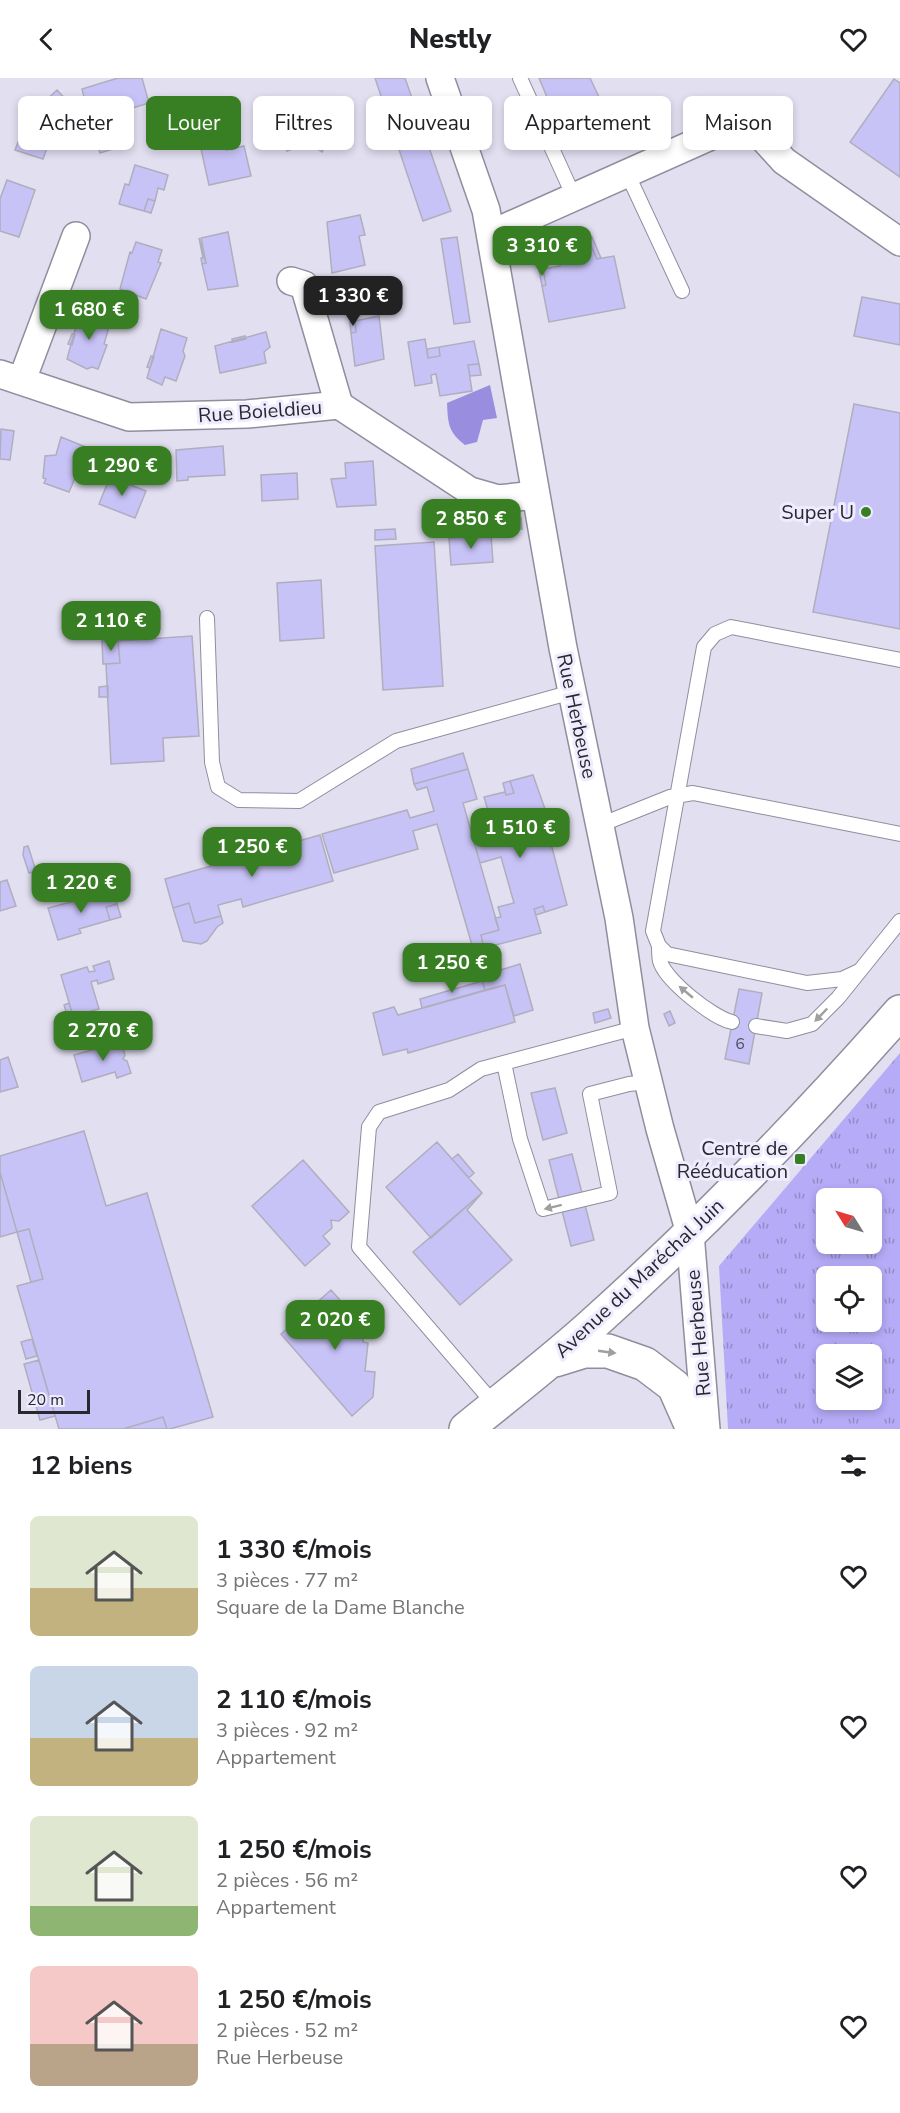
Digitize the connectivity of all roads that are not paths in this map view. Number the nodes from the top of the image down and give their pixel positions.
1 (440, 78) edge
2 (520, 78) edge
3 (627, 173) junction
4 (574, 197) junction
5 (491, 234) junction
6 (76, 236) dead end
7 (900, 242) edge
8 (291, 281) dead end
9 (682, 291) dead end
10 (11, 377) edge
11 (339, 405) junction
12 (536, 495) junction
13 (207, 618) dead end
14 (900, 660) edge
15 (572, 692) junction
16 (677, 796) junction
17 (600, 825) junction
18 (900, 834) edge
19 (900, 921) edge
20 (659, 946) junction
21 (859, 971) junction
22 (900, 1012) edge
23 (732, 1022) dead end
24 (756, 1026) dead end
25 (635, 1028) junction
26 (504, 1063) junction
27 (648, 1082) junction
28 (690, 1233) junction
29 (550, 1362) junction
30 (495, 1405) junction
31 (466, 1429) edge
32 (693, 1429) edge
33 (706, 1429) edge

1 - 5 street, Rue Herbeuse
2 - 4 lane
3 - 4 street
3 - 7 street
3 - 9 lane
4 - 5 street
5 - 12 street, Rue Herbeuse
6 - 10 street
8 - 11 street
10 - 11 street, Rue Boieldieu
11 - 12 street, Rue Boieldieu
12 - 15 street, Rue Herbeuse
13 - 15 lane
14 - 16 lane
15 - 17 street, Rue Herbeuse
16 - 17 lane
16 - 18 lane
16 - 20 lane
17 - 25 street, Rue Herbeuse
19 - 21 lane
20 - 21 lane
23 -> 20 lane
21 -> 24 lane
22 - 28 street, Avenue du Maréchal Juin
25 - 26 lane
25 - 27 street, Rue Herbeuse
27 -> 26 lane
26 - 30 lane
27 - 28 street, Rue Herbeuse
28 - 29 street, Avenue du Maréchal Juin
28 - 33 street, Rue Herbeuse
29 - 30 street, Avenue du Maréchal Juin
29 -> 32 street
30 - 31 street, Avenue du Maréchal Juin

